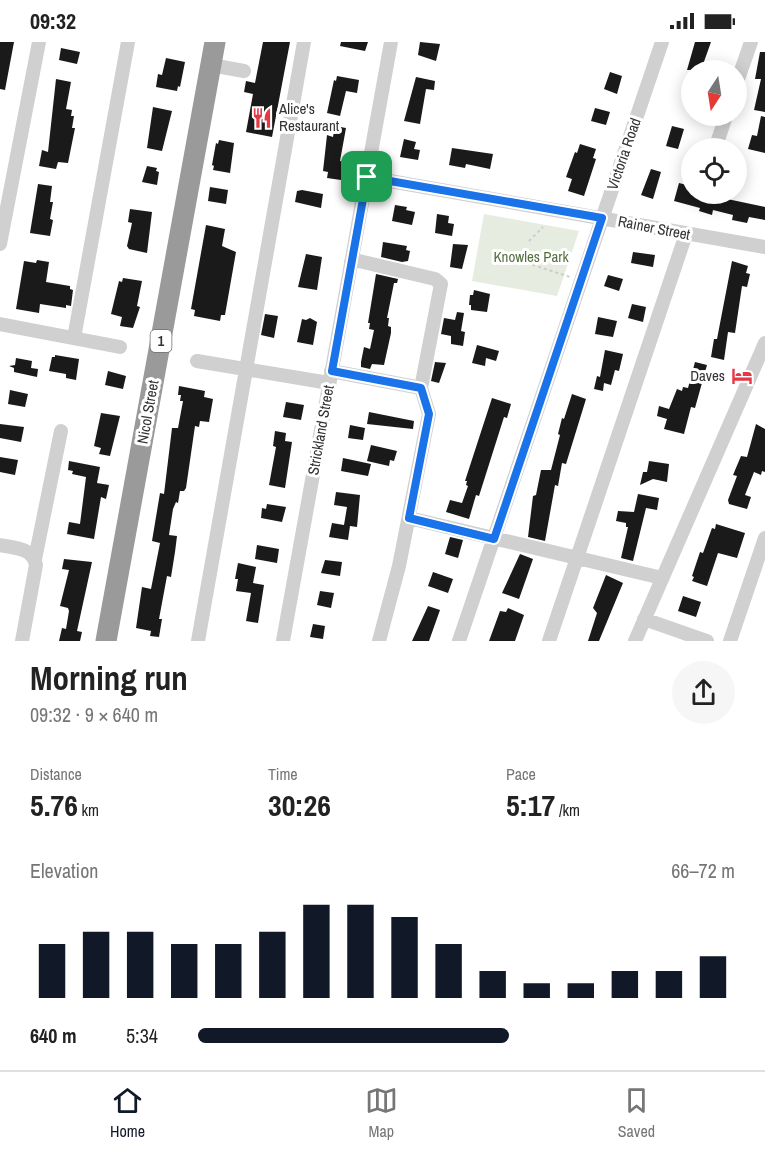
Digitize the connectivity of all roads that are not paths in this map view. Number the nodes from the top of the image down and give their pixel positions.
1 (39, 42) edge
2 (128, 42) edge
3 (215, 42) edge
4 (304, 42) edge
5 (391, 42) edge
6 (662, 42) edge
7 (751, 42) edge
8 (745, 60) edge
9 (211, 64) junction
10 (244, 71) dead end
11 (367, 177) junction
12 (602, 218) junction
13 (686, 234) junction
14 (0, 244) edge
15 (765, 247) edge
16 (351, 262) junction
17 (0, 324) edge
18 (74, 338) junction
19 (765, 343) edge
20 (120, 347) dead end
21 (196, 361) dead end
22 (246, 369) junction
23 (330, 377) junction
24 (421, 388) junction
25 (61, 431) dead end
26 (409, 518) junction
27 (765, 538) edge
28 (494, 539) junction
29 (0, 545) edge
30 (577, 557) junction
31 (35, 559) junction
32 (662, 578) junction
33 (644, 619) junction
34 (22, 641) edge
35 (106, 641) edge
36 (198, 641) edge
37 (283, 641) edge
38 (379, 641) edge
39 (459, 641) edge
40 (549, 641) edge
41 (634, 641) edge
42 (707, 641) edge
43 (730, 641) edge

1 - 14 street
2 - 18 street
3 - 9 highway, Nicol Street / 1
4 - 22 street
5 - 11 street, Strickland Street
6 - 12 street, Victoria Road
7 - 8 street
9 - 10 street
9 - 35 highway, Nicol Street / 1
11 - 12 street, Rainer Street
11 - 16 street, Strickland Street
12 - 13 street, Rainer Street
12 - 28 street, Victoria Road
13 - 15 street, Rainer Street
13 - 30 street
16 - 23 street, Strickland Street
16 - 24 street
17 - 18 street
18 - 20 street
19 - 32 street
21 - 22 street
22 - 23 street
22 - 36 street
23 - 24 street
23 - 37 street, Strickland Street
24 - 26 street
25 - 31 street
26 - 28 street
26 - 38 street
27 - 43 street
28 - 30 street
28 - 39 street, Victoria Road
29 - 31 street
30 - 32 street
30 - 40 street
31 - 34 street
32 - 33 street
33 - 41 street
33 - 42 street

